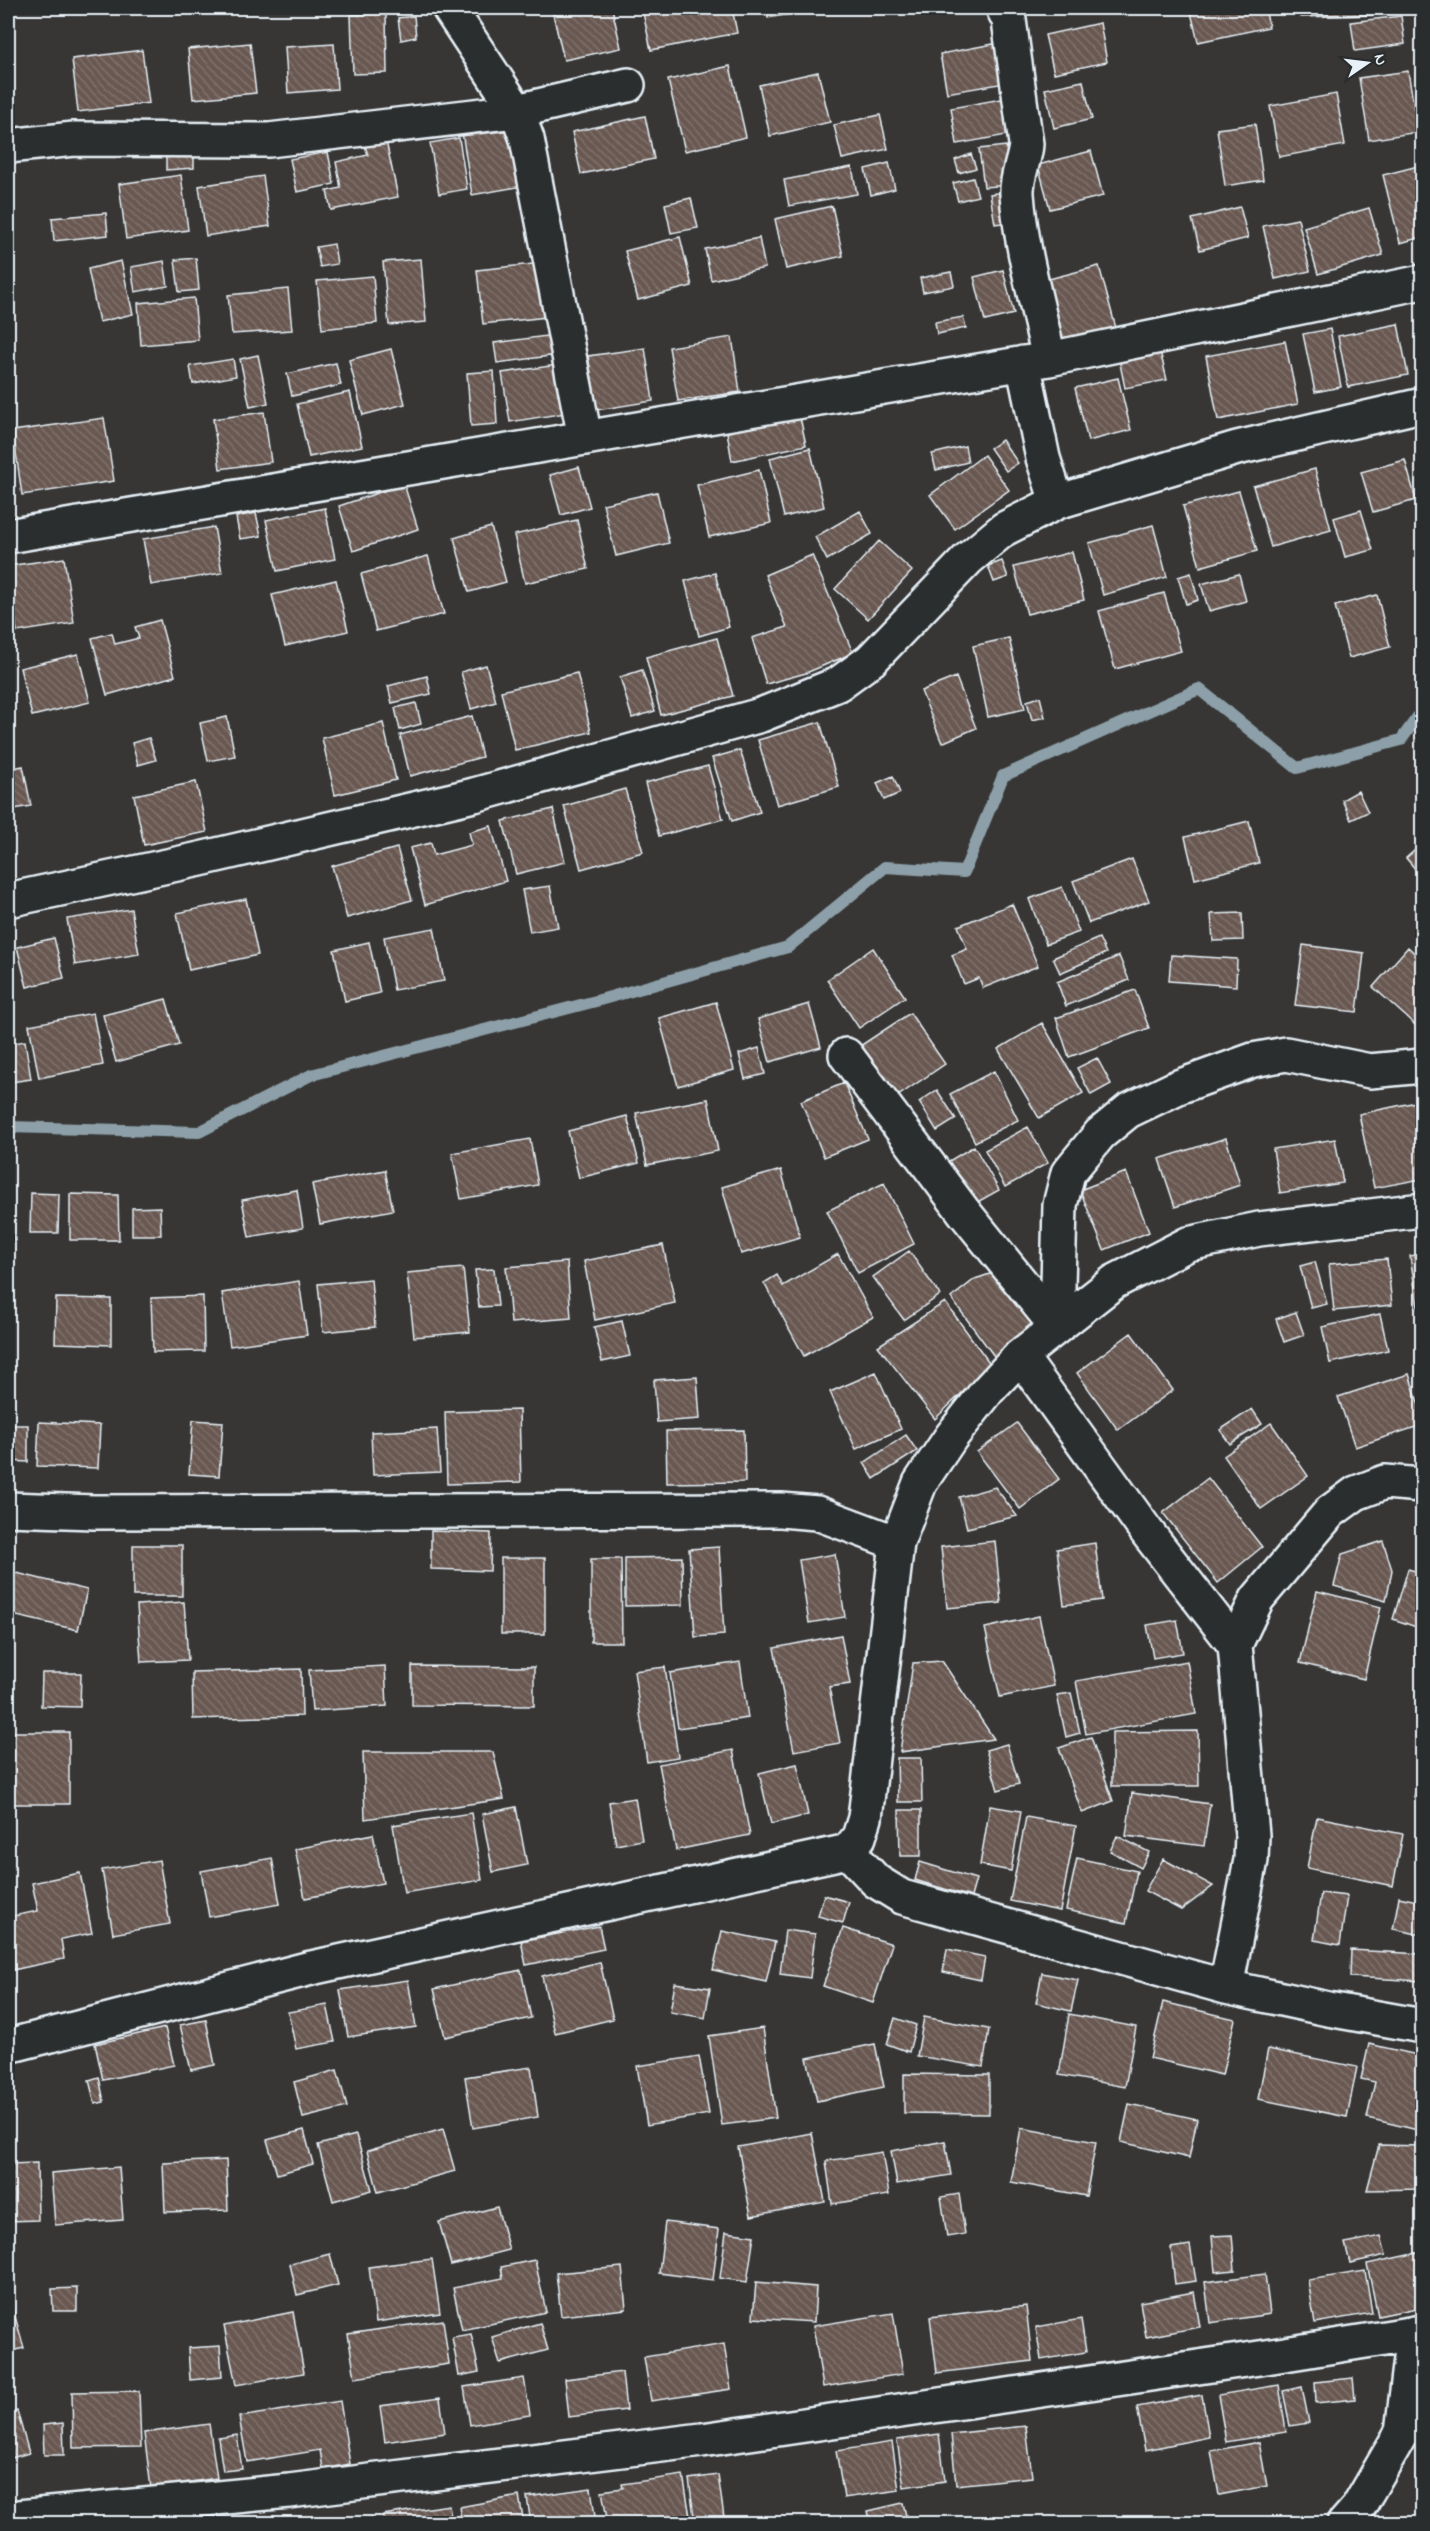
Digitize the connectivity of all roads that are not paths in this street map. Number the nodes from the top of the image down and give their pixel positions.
1 (449, 8) edge
2 (1003, 8) edge
3 (628, 85) dead end
4 (517, 111) junction
5 (8, 146) edge
6 (1422, 282) edge
7 (1036, 361) junction
8 (1422, 405) edge
9 (585, 438) junction
10 (1057, 502) junction
11 (8, 536) edge
12 (8, 900) edge
13 (846, 1055) dead end
14 (1422, 1066) edge
15 (1422, 1210) edge
16 (1058, 1327) junction
17 (1020, 1356) junction
18 (1422, 1485) edge
19 (8, 1509) edge
20 (897, 1543) junction
21 (1235, 1645) junction
22 (848, 1851) junction
23 (1226, 1987) junction
24 (1422, 2026) edge
25 (8, 2046) edge
26 (1418, 2333) edge
27 (8, 2518) edge
28 (1344, 2523) edge

1 - 4 street
2 - 7 street
3 - 4 street
4 - 5 street
4 - 9 street
6 - 7 street
7 - 9 street
7 - 10 street
8 - 10 street
9 - 11 street
10 - 12 street
13 - 16 street
14 - 16 street
15 - 16 street
16 - 17 street
17 - 20 street
17 - 21 street
18 - 21 street
19 - 20 street
20 - 22 street
21 - 23 street
22 - 23 street
22 - 25 street
23 - 24 street
26 - 27 street
26 - 28 street

